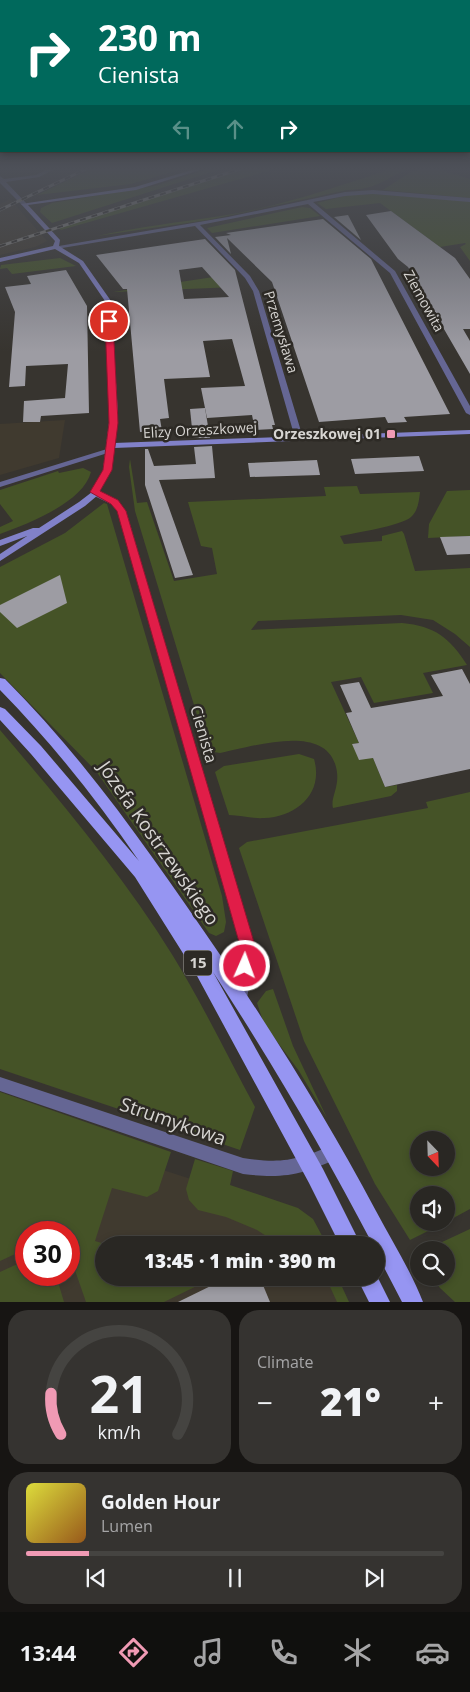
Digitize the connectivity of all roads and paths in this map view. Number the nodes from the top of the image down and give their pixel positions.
1 (48, 230) edge
2 (166, 230) edge
3 (202, 230) edge
4 (342, 230) edge
5 (56, 247) junction
6 (0, 260) edge
7 (470, 413) edge
8 (470, 432) edge
9 (299, 438) junction
10 (110, 448) junction
11 (0, 485) edge
12 (95, 492) junction
13 (58, 522) junction
14 (0, 544) edge
15 (0, 558) edge
16 (0, 682) edge
17 (0, 712) edge
18 (239, 999) junction
19 (0, 1084) edge
20 (335, 1152) junction
21 (310, 1165) junction
22 (346, 1236) edge
23 (372, 1286) edge
24 (380, 1302) edge
25 (413, 1302) edge

1 - 5 street
2 - 5 street
3 - 9 street, Przemysława
4 - 7 street, Ziemowita
5 - 6 street
5 - 10 street
8 - 9 street, Elizy Orzeszkowej
9 - 10 street, Elizy Orzeszkowej
10 - 11 street
10 - 12 street
12 - 13 street
12 - 18 street, Cienista
13 - 14 street
13 - 15 street
16 - 18 main road, Józefa Kostrzewskiego / 15
17 - 21 main road, Józefa Kostrzewskiego / 15
18 - 20 main road, Józefa Kostrzewskiego / 15
19 - 21 street, Strumykowa
20 - 21 street, Strumykowa
20 - 25 main road, Józefa Kostrzewskiego / 15
21 - 22 main road, Józefa Kostrzewskiego / 15
23 - 24 main road

